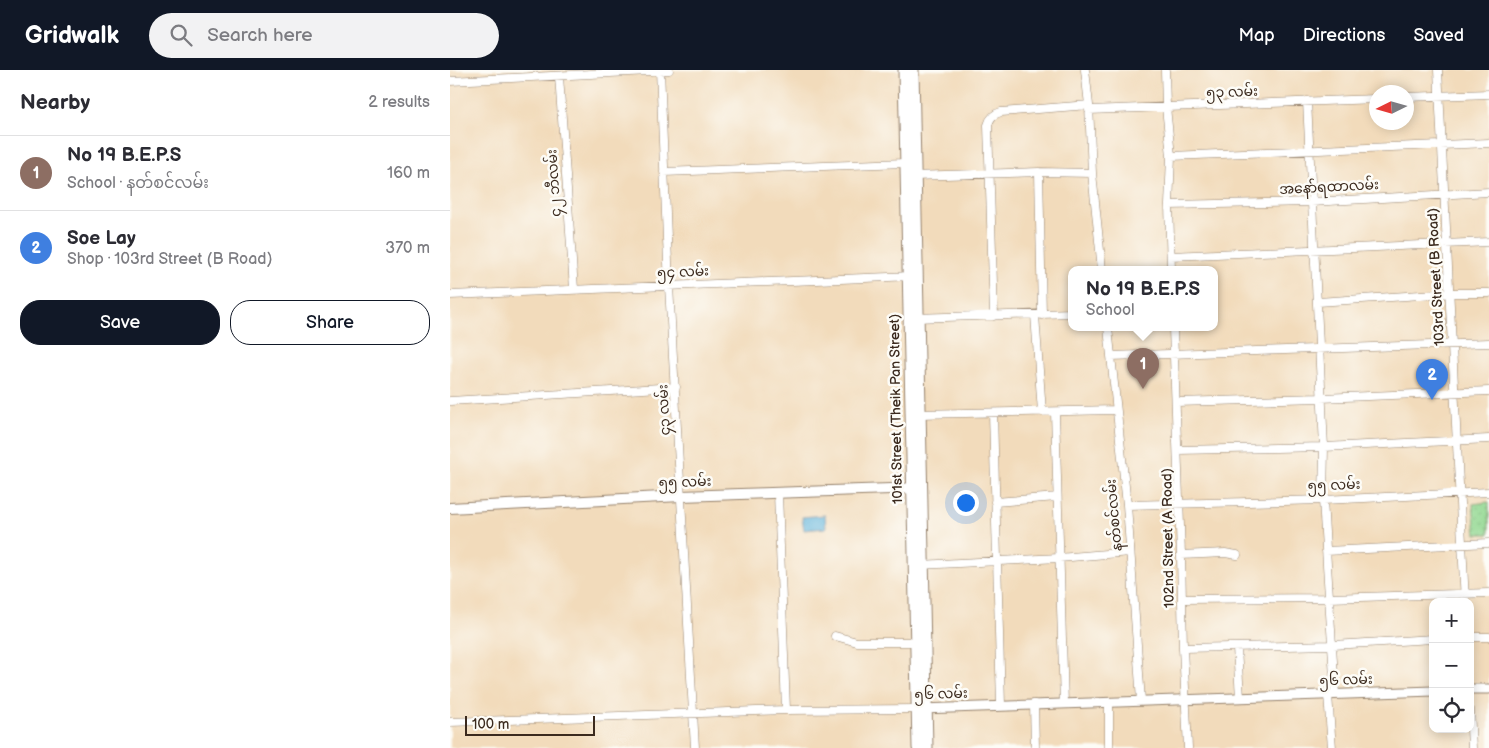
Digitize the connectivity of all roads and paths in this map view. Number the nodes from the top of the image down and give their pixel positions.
1 (660, 70) edge
2 (669, 70) edge
3 (904, 70) edge
4 (913, 70) edge
5 (1085, 70) edge
6 (1165, 70) edge
7 (1438, 70) edge
8 (559, 76) junction
9 (450, 81) edge
10 (1489, 94) edge
11 (1440, 96) junction
12 (1414, 97) edge
13 (1369, 99) edge
14 (1307, 101) junction
15 (1166, 107) junction
16 (1089, 108) junction
17 (1489, 143) edge
18 (1443, 145) junction
19 (1310, 150) junction
20 (1171, 156) junction
21 (905, 163) junction
22 (664, 172) junction
23 (1039, 172) junction
24 (1092, 173) junction
25 (991, 174) junction
26 (911, 176) junction
27 (1489, 192) edge
28 (1444, 193) junction
29 (1311, 202) junction
30 (1169, 205) junction
31 (1489, 242) edge
32 (1447, 244) junction
33 (1314, 250) junction
34 (1171, 256) junction
35 (1102, 266) edge
36 (1171, 266) edge
37 (912, 276) junction
38 (669, 286) junction
39 (574, 289) junction
40 (1489, 293) edge
41 (1450, 294) junction
42 (450, 295) edge
43 (1318, 302) junction
44 (1068, 313) edge
45 (1039, 315) junction
46 (994, 316) junction
47 (914, 318) junction
48 (1108, 331) edge
49 (1173, 331) edge
50 (1489, 343) edge
51 (1452, 344) junction
52 (1318, 349) junction
53 (1174, 355) junction
54 (1110, 356) junction
55 (676, 388) junction
56 (1489, 391) edge
57 (1454, 392) junction
58 (1321, 398) junction
59 (450, 401) edge
60 (1176, 402) junction
61 (1116, 410) junction
62 (1042, 412) junction
63 (1055, 412) junction
64 (993, 413) junction
65 (917, 414) junction
66 (1489, 439) edge
67 (1457, 441) junction
68 (1324, 447) junction
69 (1178, 450) junction
70 (918, 488) junction
71 (1489, 492) edge
72 (778, 493) junction
73 (1460, 493) junction
74 (681, 496) junction
75 (1057, 497) junction
76 (1323, 500) junction
77 (995, 502) junction
78 (1179, 504) junction
79 (1127, 505) junction
80 (450, 508) edge
81 (1489, 543) edge
82 (1462, 544) junction
83 (1326, 551) junction
84 (1130, 552) junction
85 (1181, 555) junction
86 (1237, 555) dead end
87 (1059, 558) junction
88 (997, 561) junction
89 (919, 564) junction
90 (1489, 592) edge
91 (1329, 598) junction
92 (1429, 598) edge
93 (1465, 598) edge
94 (1182, 599) junction
95 (836, 636) dead end
96 (1474, 637) edge
97 (1489, 637) edge
98 (1429, 639) edge
99 (917, 642) junction
100 (1333, 645) junction
101 (1183, 648) junction
102 (1237, 648) junction
103 (1474, 689) edge
104 (1489, 689) edge
105 (1429, 691) edge
106 (1332, 695) junction
107 (1240, 698) junction
108 (1186, 699) junction
109 (1141, 701) junction
110 (1109, 703) junction
111 (1034, 704) junction
112 (1064, 704) junction
113 (1001, 705) junction
114 (922, 709) junction
115 (786, 710) junction
116 (694, 713) junction
117 (450, 722) edge
118 (1471, 733) edge
119 (696, 748) edge
120 (918, 748) edge
121 (927, 748) edge
122 (1034, 748) edge
123 (1109, 748) edge
124 (1188, 748) edge
125 (1332, 748) edge
126 (1472, 748) edge

1 - 2 street
1 - 8 street
1 - 22 street, ၄၃ လမ်း
3 - 21 main road, 101st Street (Theik Pan Street)
4 - 26 main road, 101st Street (Theik Pan Street)
5 - 16 street
6 - 15 street
7 - 11 street, 103rd Street (B Road)
8 - 9 street
8 - 39 street, ၄၂ ဘီလမ်း
10 - 11 street
11 - 12 street
11 - 18 street, 103rd Street (B Road)
13 - 14 street, ၅၃ လမ်း
14 - 15 street, ၅၃ လမ်း
14 - 19 street
15 - 16 street, ၅၃ လမ်း
15 - 20 street
16 - 24 street
16 - 25 street, ၅၃ လမ်း
17 - 18 street
18 - 19 street
18 - 28 street, 103rd Street (B Road)
19 - 20 street
19 - 29 street
20 - 30 street
21 - 22 street
21 - 26 main road, 101st Street (Theik Pan Street)
22 - 38 street, ၄၃ လမ်း
23 - 24 street
23 - 25 street
23 - 45 street
24 - 35 street
25 - 26 street
25 - 46 street
26 - 37 main road, 101st Street (Theik Pan Street)
27 - 28 street, အနော်ရထာလမ်း
28 - 29 street, အနော်ရထာလမ်း
28 - 32 street, 103rd Street (B Road)
29 - 30 street, အနော်ရထာလမ်း
29 - 33 street
30 - 34 street
31 - 32 street
32 - 33 street
32 - 41 street, 103rd Street (B Road)
33 - 34 street
33 - 43 street
34 - 36 street
37 - 38 street, ၅၄ လမ်း
37 - 47 main road, 101st Street (Theik Pan Street)
38 - 39 street, ၅၄ လမ်း
38 - 55 street, ၄၃ လမ်း
39 - 42 street, ၅၄ လမ်း
40 - 41 street
41 - 43 street
41 - 51 street, 103rd Street (B Road)
43 - 52 street
44 - 45 street
45 - 46 street
45 - 62 street
46 - 47 street
47 - 65 main road, 101st Street (Theik Pan Street)
48 - 54 street, နတ်စင်လမ်း
49 - 53 street, 102nd Street (A Road)
50 - 51 street
51 - 52 street
51 - 57 street, 103rd Street (B Road)
52 - 53 street
52 - 58 street
53 - 54 street
53 - 60 street, 102nd Street (A Road)
54 - 61 street, နတ်စင်လမ်း
55 - 59 street
55 - 74 street, ၄၃ လမ်း
56 - 57 street
57 - 58 street
57 - 67 street, 103rd Street (B Road)
58 - 60 street
58 - 68 street
60 - 69 street, 102nd Street (A Road)
61 - 63 street
61 - 79 street, နတ်စင်လမ်း
62 - 63 street
62 - 64 street
63 - 75 street
64 - 65 street
64 - 77 street
65 - 70 main road, 101st Street (Theik Pan Street)
66 - 67 street
67 - 68 street
67 - 73 street, 103rd Street (B Road)
68 - 69 street
68 - 76 street
69 - 78 street, 102nd Street (A Road)
70 - 72 main road, ၅၅ လမ်း
70 - 89 main road, 101st Street (Theik Pan Street)
71 - 73 street, ၅၅ လမ်း
72 - 74 main road, ၅၅ လမ်း
72 - 115 street
73 - 76 street, ၅၅ လမ်း
73 - 82 street, 103rd Street (B Road)
74 - 80 main road, ၅၅ လမ်း
74 - 116 street, ၄၃ လမ်း
75 - 77 street
75 - 87 street
76 - 78 street, ၅၅ လမ်း
76 - 83 street
77 - 88 street
78 - 79 street, ၅၅ လမ်း
78 - 85 street, 102nd Street (A Road)
79 - 84 street, နတ်စင်လမ်း
81 - 82 street
82 - 83 street
82 - 93 street, 103rd Street (B Road)
83 - 91 street
84 - 87 street
84 - 109 street, နတ်စင်လမ်း
85 - 86 street
85 - 94 street, 102nd Street (A Road)
87 - 88 street
87 - 112 street
88 - 89 street
88 - 113 street
89 - 99 main road, 101st Street (Theik Pan Street)
89 - 114 main road, 101st Street (Theik Pan Street)
90 - 93 street
91 - 92 street
91 - 94 street
91 - 100 street
94 - 101 street, 102nd Street (A Road)
95 - 99 street
96 - 97 street
98 - 100 street
99 - 114 main road, 101st Street (Theik Pan Street)
100 - 102 street
100 - 106 street
101 - 102 street
101 - 108 street, 102nd Street (A Road)
102 - 107 street
103 - 104 street
105 - 106 street, ၅၆ လမ်း
106 - 107 street, ၅၆ လမ်း
106 - 125 street
107 - 108 street, ၅၆ လမ်း
108 - 109 street, ၅၆ လမ်း
108 - 124 street, 102nd Street (A Road)
109 - 110 street, ၅၆ လမ်း
110 - 112 street, ၅၆ လမ်း
110 - 123 street
111 - 112 street, ၅၆ လမ်း
111 - 113 street, ၅၆ လမ်း
111 - 122 street
113 - 114 street, ၅၆ လမ်း
114 - 115 street, ၅၆ လမ်း
114 - 120 main road, 101st Street (Theik Pan Street)
114 - 121 main road, 101st Street (Theik Pan Street)
115 - 116 street, ၅၆ လမ်း
116 - 117 street, ၅၆ လမ်း
116 - 119 street, ၄၃ လမ်း
118 - 126 street

